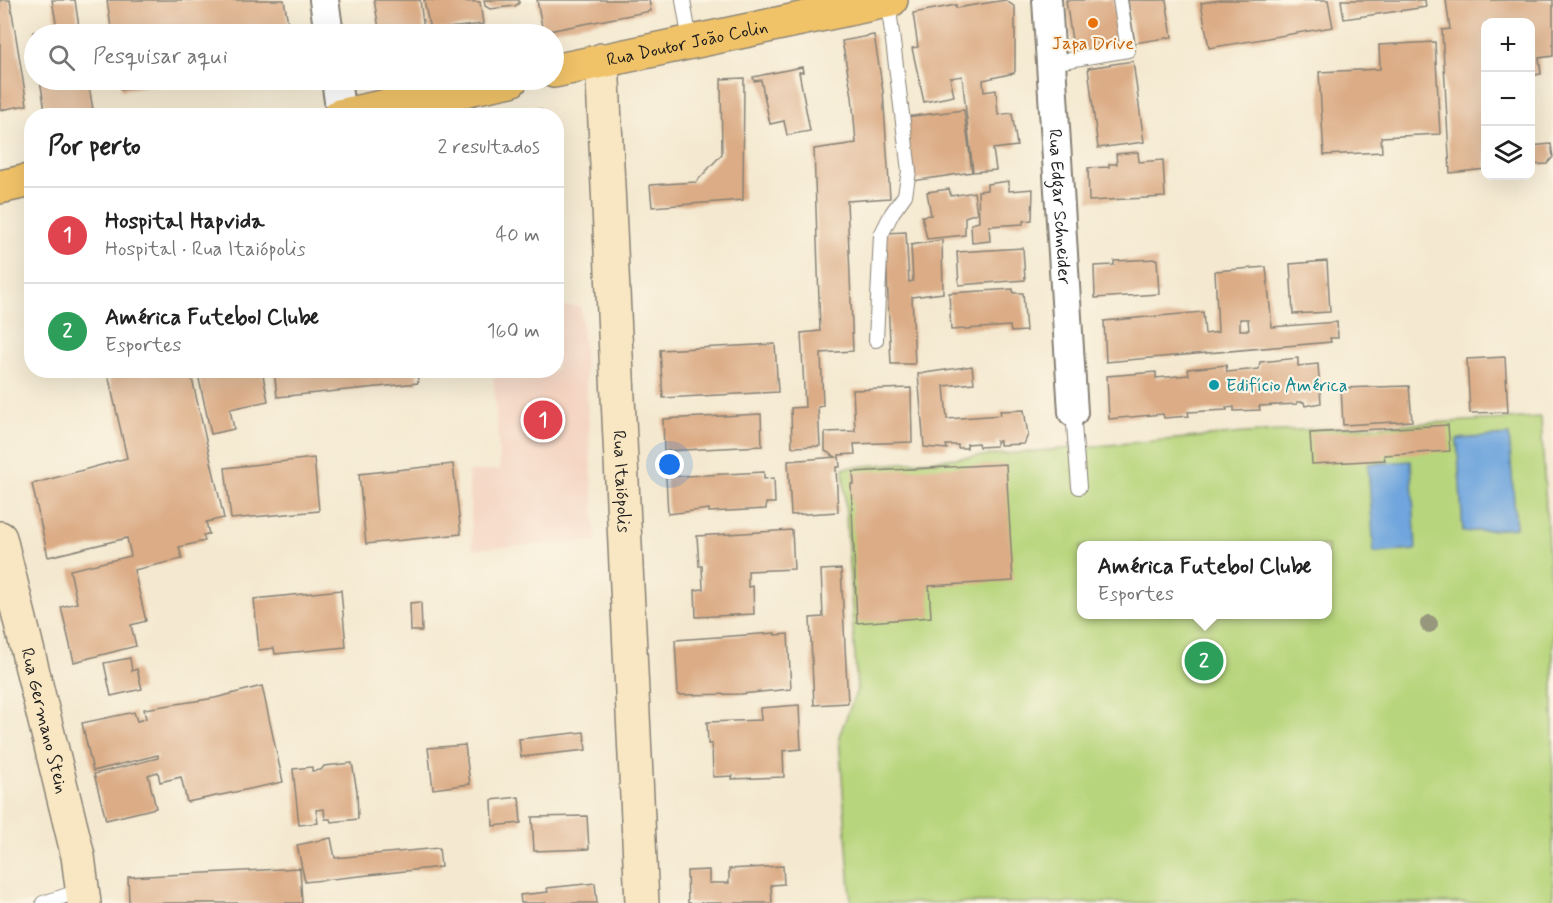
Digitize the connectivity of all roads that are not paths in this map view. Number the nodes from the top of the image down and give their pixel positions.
1 (324, 0) edge
2 (683, 0) edge
3 (889, 0) edge
4 (1047, 0) edge
5 (1119, 0) edge
6 (328, 24) edge
7 (690, 42) junction
8 (602, 60) junction
9 (1050, 63) junction
10 (564, 69) edge
11 (337, 90) edge
12 (462, 90) edge
13 (339, 108) edge
14 (374, 108) edge
15 (24, 182) edge
16 (0, 187) edge
17 (876, 340) dead end
18 (1073, 412) joint
19 (1079, 487) dead end
20 (0, 538) edge
21 (83, 897) edge
22 (43, 903) edge
23 (642, 903) edge

1 - 6 street
2 - 7 lane
3 - 7 main road, Rua Doutor João Colin
3 - 17 lane
4 - 9 street, Rua Edgar Schneider
5 - 9 lane
7 - 8 main road, Rua Doutor João Colin
8 - 10 main road, Rua Doutor João Colin
8 - 23 main road, Rua Itaiópolis
9 - 18 street, Rua Edgar Schneider
11 - 13 street
12 - 14 main road
15 - 16 main road
18 - 19 lane
20 - 21 main road, Rua Germano Stein
21 - 22 lane

